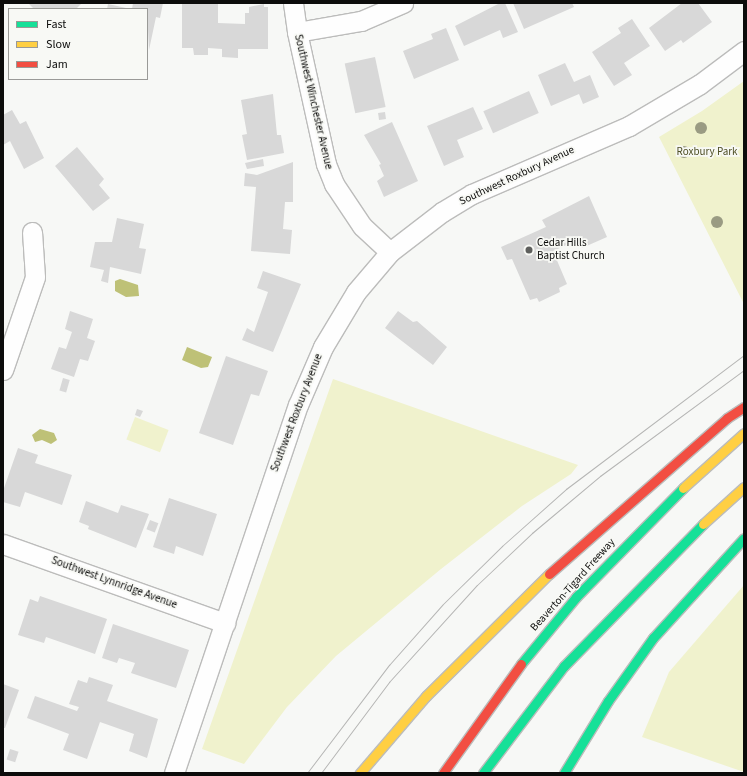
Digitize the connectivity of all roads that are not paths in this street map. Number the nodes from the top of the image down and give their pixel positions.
1 (293, 3) edge
2 (403, 3) edge
3 (297, 32) junction
4 (744, 50) edge
5 (32, 232) dead end
6 (390, 252) junction
7 (3, 370) edge
8 (744, 407) edge
9 (744, 433) edge
10 (744, 487) edge
11 (744, 538) edge
12 (3, 544) edge
13 (225, 623) junction
14 (174, 773) edge
15 (360, 773) edge
16 (442, 773) edge
17 (483, 773) edge
18 (564, 773) edge

1 - 3 street, Southwest Winchester Avenue
2 - 3 street
3 - 6 street, Southwest Winchester Avenue
4 - 6 street, Southwest Roxbury Avenue
5 - 7 street
6 - 13 street, Southwest Roxbury Avenue
8 - 15 highway
9 - 16 highway, Beaverton-Tigard Freeway
10 - 17 highway
11 - 18 highway
12 - 13 street, Southwest Lynnridge Avenue
13 - 14 street, Southwest Roxbury Avenue

